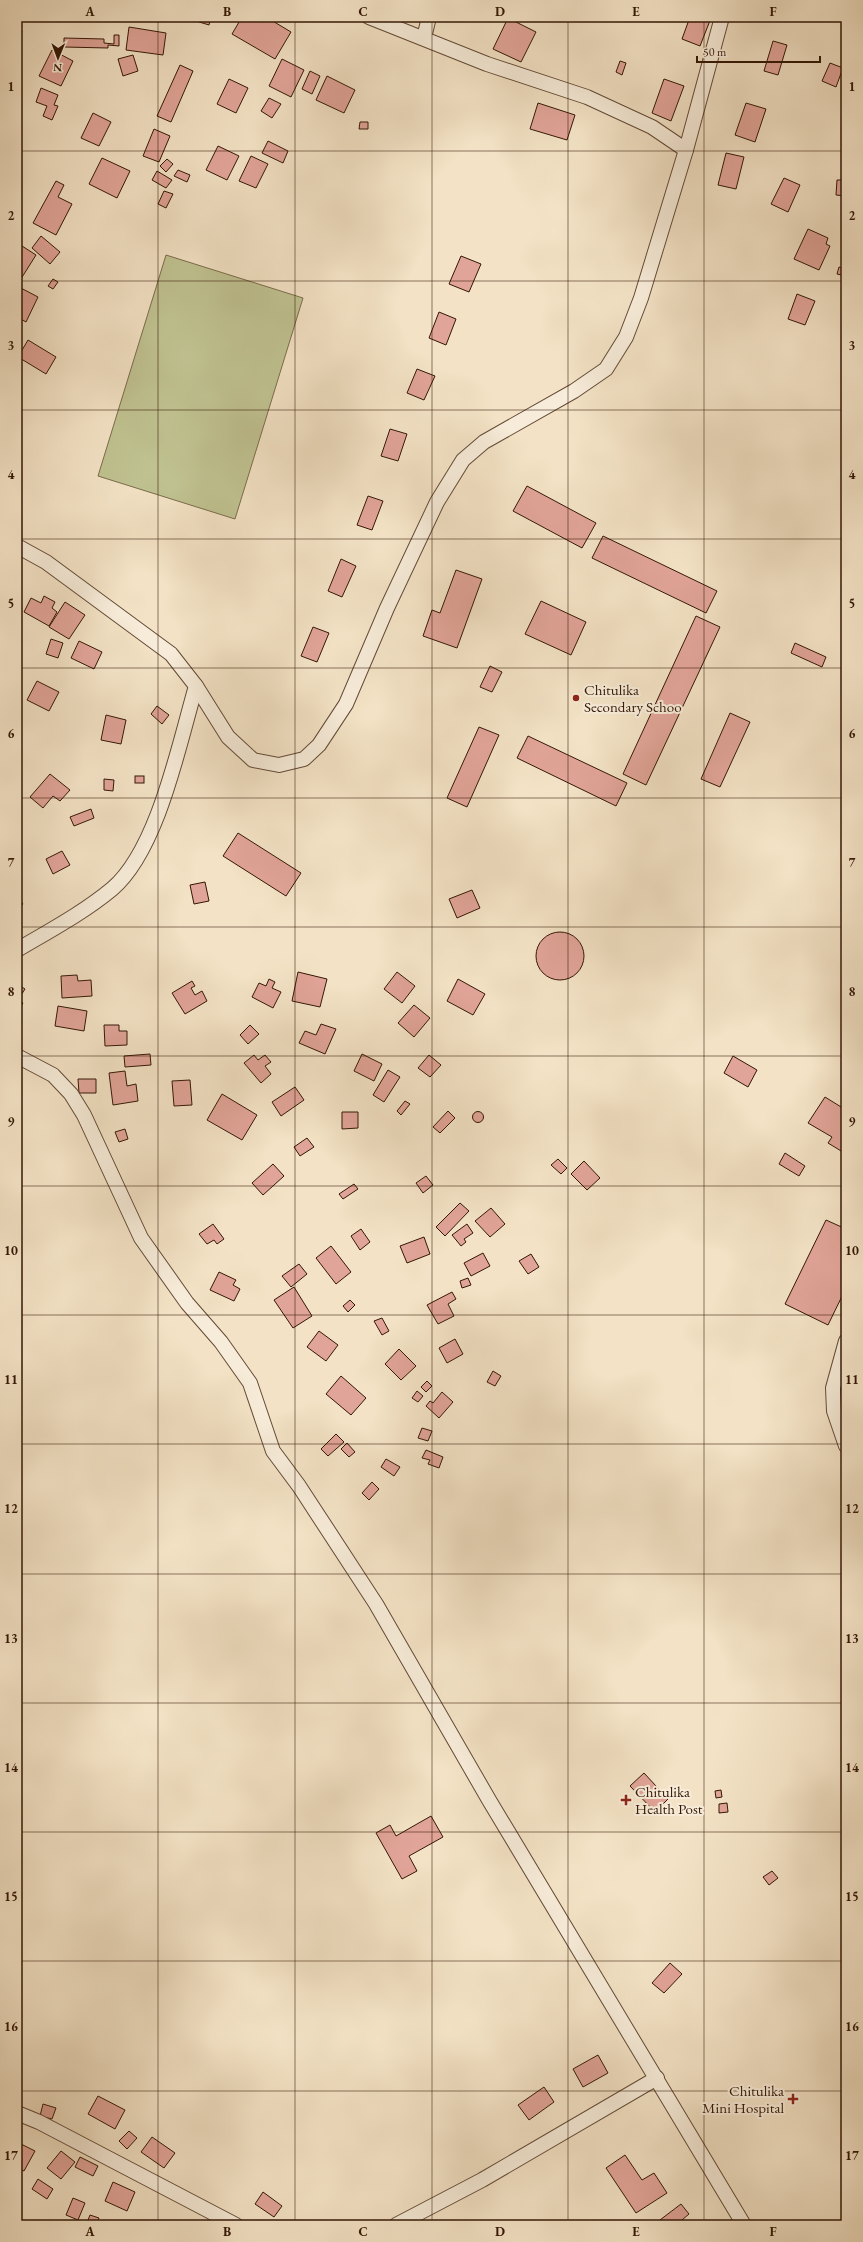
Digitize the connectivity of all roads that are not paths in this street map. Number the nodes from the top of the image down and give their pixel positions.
1 (368, 17) edge
2 (429, 17) edge
3 (722, 17) edge
4 (424, 38) junction
5 (686, 150) junction
6 (17, 546) edge
7 (196, 686) junction
8 (17, 950) edge
9 (17, 1056) edge
10 (846, 1341) edge
11 (846, 1446) edge
12 (656, 2078) junction
13 (17, 2113) edge
14 (236, 2225) edge
15 (396, 2225) edge
16 (744, 2225) edge

1 - 4 street
2 - 4 street
3 - 5 street
4 - 5 street
5 - 7 street
6 - 7 street
7 - 8 street
9 - 12 street
10 - 11 street
12 - 15 street
12 - 16 street
13 - 14 street

